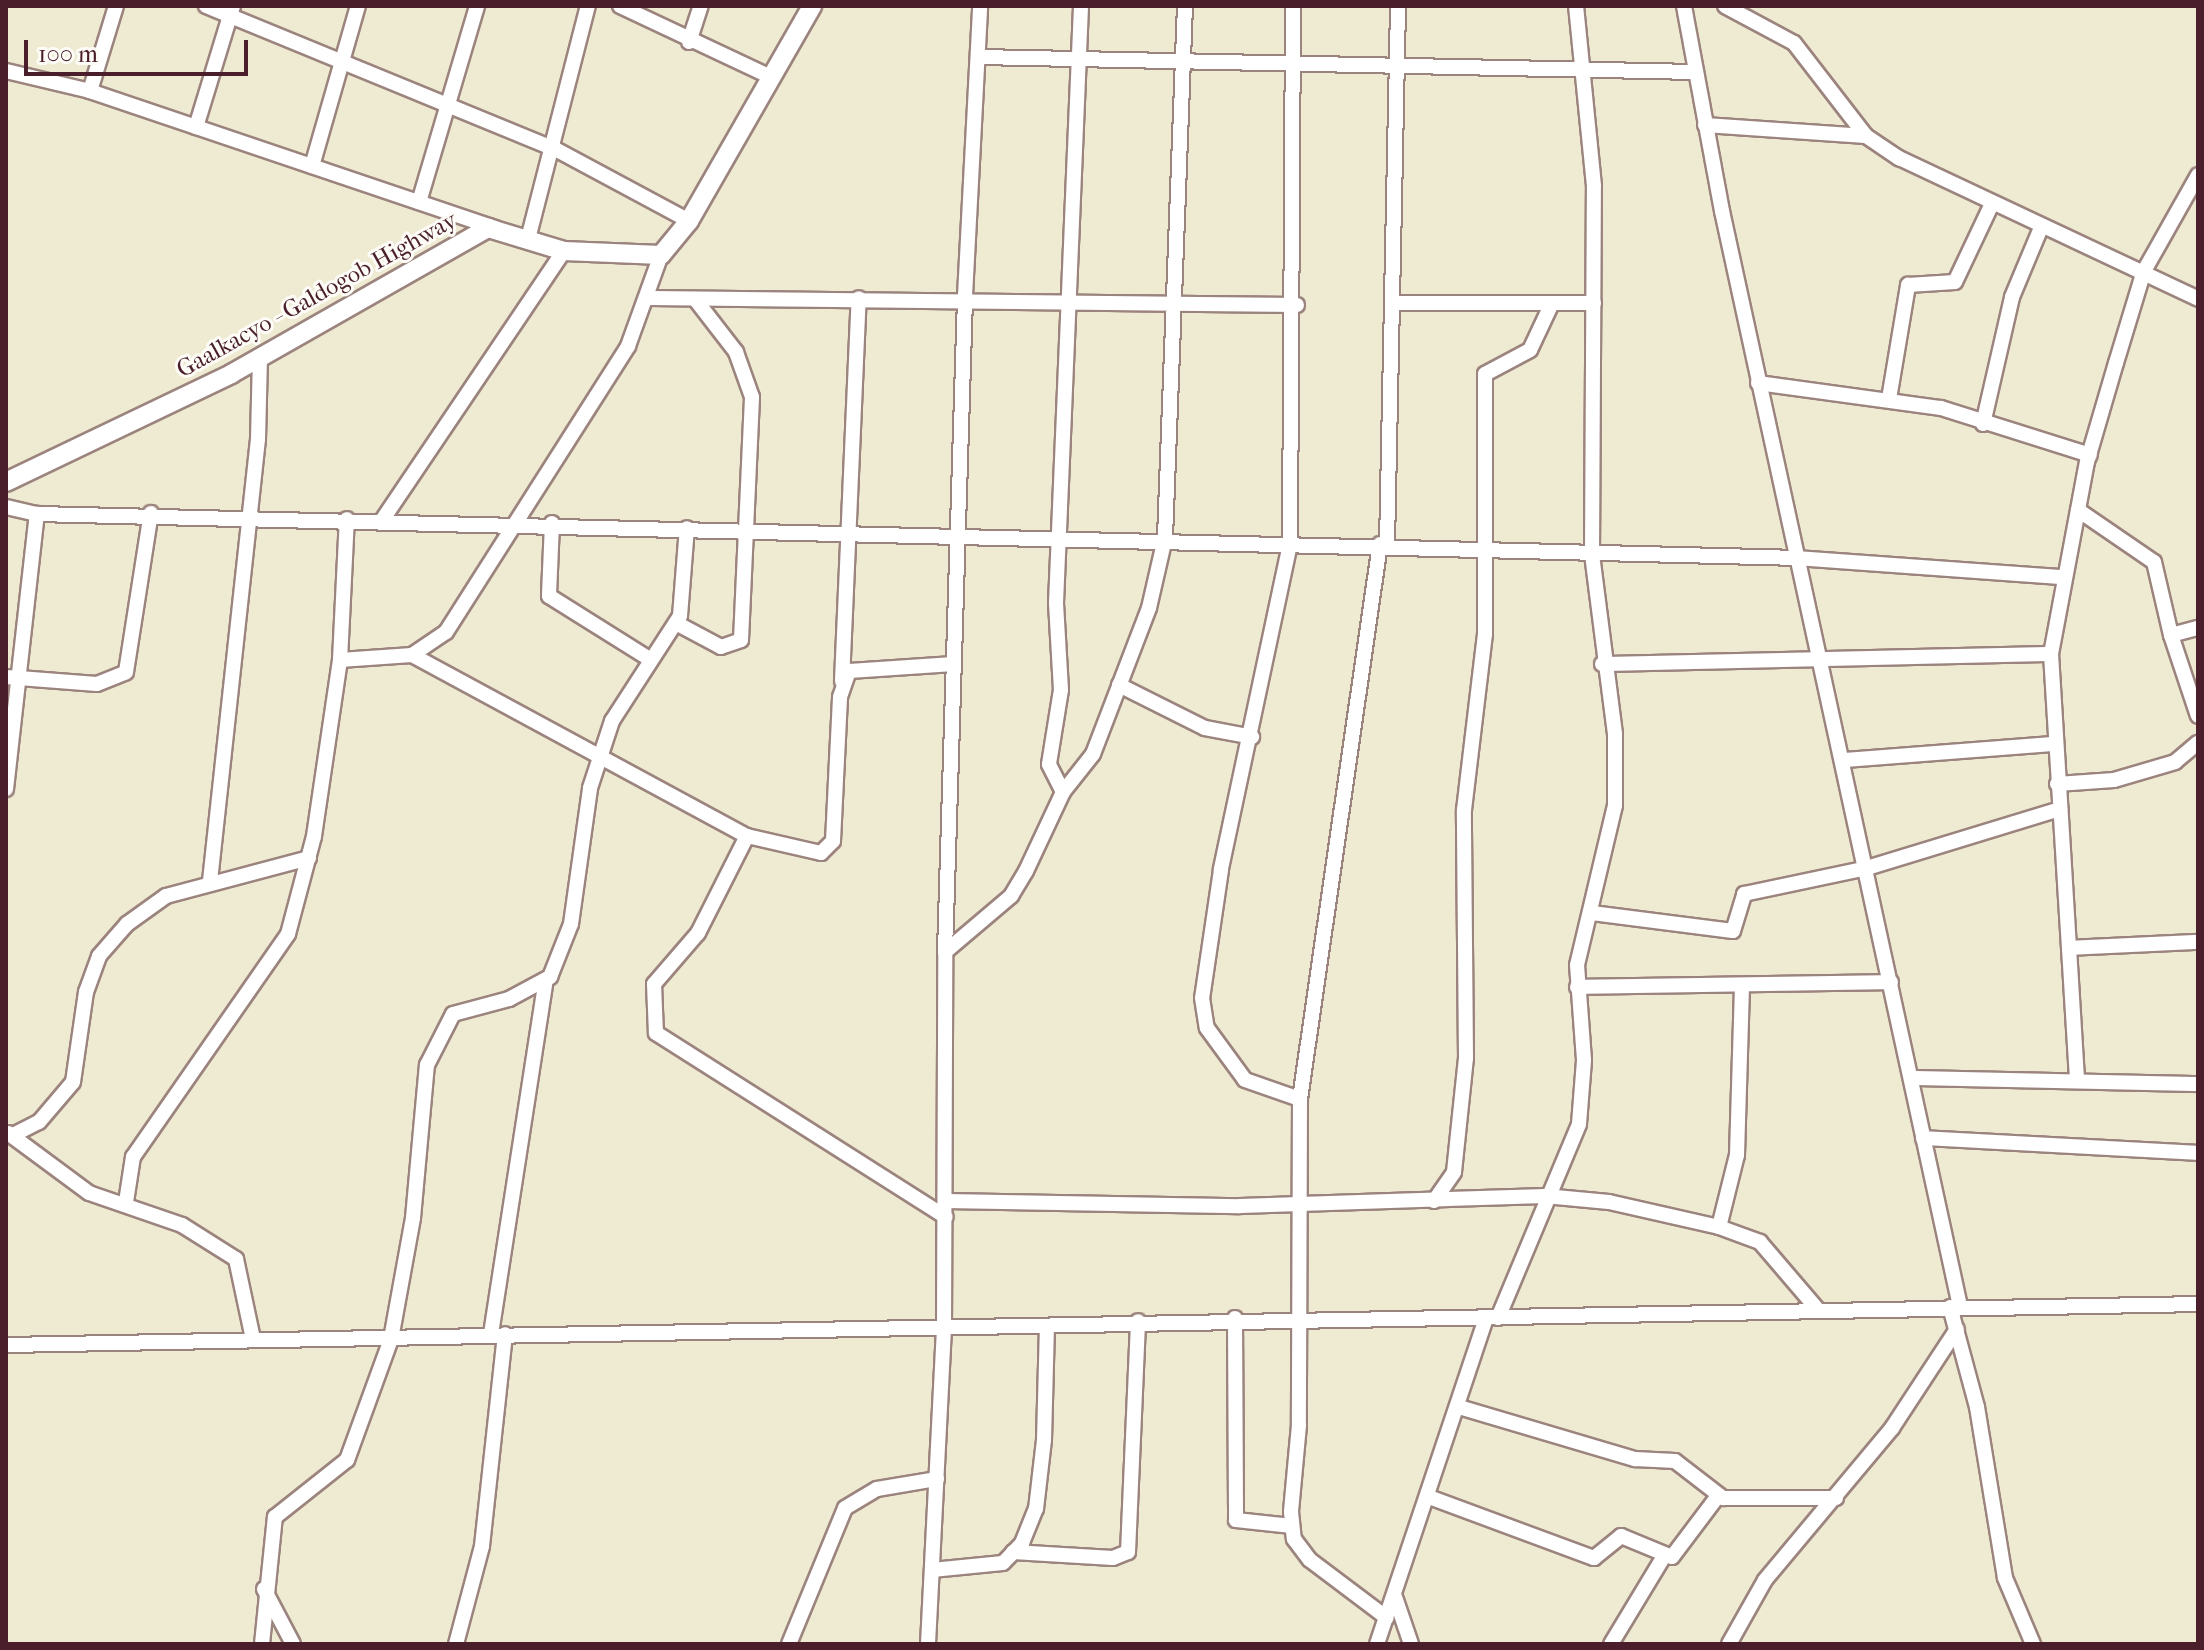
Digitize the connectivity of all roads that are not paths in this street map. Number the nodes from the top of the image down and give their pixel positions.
1 (116, 6) edge
2 (206, 6) edge
3 (358, 6) edge
4 (477, 6) edge
5 (588, 6) edge
6 (620, 6) edge
7 (701, 6) edge
8 (812, 6) edge
9 (980, 6) edge
10 (1081, 6) edge
11 (1185, 6) edge
12 (1293, 6) edge
13 (1398, 6) edge
14 (1576, 6) edge
15 (1684, 6) edge
16 (1725, 6) edge
17 (232, 9) edge
18 (689, 42) junction
19 (979, 57) junction
20 (1080, 59) junction
21 (342, 60) junction
22 (1182, 62) junction
23 (1292, 66) junction
24 (1396, 69) junction
25 (6, 71) edge
26 (1694, 72) junction
27 (1587, 73) junction
28 (769, 76) junction
29 (90, 91) junction
30 (448, 104) junction
31 (1705, 125) junction
32 (196, 127) junction
33 (1866, 136) junction
34 (555, 149) junction
35 (312, 166) junction
36 (2198, 175) edge
37 (419, 202) junction
38 (1991, 206) junction
39 (689, 221) junction
40 (2040, 230) junction
41 (528, 239) junction
42 (564, 251) junction
43 (661, 255) junction
44 (2144, 271) junction
45 (965, 296) junction
46 (649, 298) junction
47 (859, 298) junction
48 (695, 299) junction
49 (2198, 299) edge
50 (1072, 300) junction
51 (1175, 303) junction
52 (1393, 303) junction
53 (1552, 303) junction
54 (1594, 303) junction
55 (1297, 305) junction
56 (260, 358) junction
57 (1758, 383) junction
58 (1889, 399) junction
59 (1983, 424) junction
60 (2090, 455) junction
61 (6, 482) edge
62 (6, 507) edge
63 (2078, 510) junction
64 (151, 513) junction
65 (37, 514) junction
66 (249, 519) junction
67 (347, 519) junction
68 (383, 519) junction
69 (510, 521) junction
70 (552, 523) junction
71 (687, 528) junction
72 (747, 530) junction
73 (848, 532) junction
74 (959, 534) junction
75 (1064, 537) junction
76 (1165, 538) junction
77 (1290, 544) junction
78 (1384, 545) junction
79 (1485, 551) junction
80 (1592, 554) junction
81 (1796, 558) junction
82 (2063, 577) junction
83 (676, 623) junction
84 (2198, 628) edge
85 (2171, 635) junction
86 (2051, 654) junction
87 (412, 655) junction
88 (1821, 657) junction
89 (648, 658) junction
90 (340, 660) junction
91 (954, 664) junction
92 (1602, 664) junction
93 (12, 678) edge
94 (842, 683) junction
95 (1119, 685) junction
96 (2198, 716) edge
97 (1252, 737) junction
98 (2198, 743) edge
99 (2052, 744) junction
100 (1845, 760) junction
101 (598, 762) junction
102 (2057, 784) junction
103 (6, 789) edge
104 (1063, 792) junction
105 (2060, 809) junction
106 (747, 836) junction
107 (309, 858) junction
108 (1867, 868) junction
109 (210, 881) junction
110 (1592, 913) junction
111 (2198, 942) edge
112 (2069, 948) junction
113 (945, 952) junction
114 (546, 980) junction
115 (1891, 982) junction
116 (1742, 986) junction
117 (1577, 987) junction
118 (1911, 1078) junction
119 (2077, 1079) junction
120 (2198, 1084) edge
121 (1300, 1099) junction
122 (10, 1133) edge
123 (1923, 1138) junction
124 (2198, 1153) edge
125 (1545, 1196) junction
126 (946, 1201) junction
127 (1434, 1201) junction
128 (126, 1202) junction
129 (1304, 1203) junction
130 (946, 1217) junction
131 (1719, 1227) junction
132 (2198, 1304) edge
133 (1955, 1307) junction
134 (1818, 1310) junction
135 (1235, 1318) junction
136 (1301, 1318) junction
137 (1492, 1318) junction
138 (1138, 1321) junction
139 (1047, 1327) junction
140 (1957, 1329) junction
141 (944, 1330) junction
142 (498, 1334) junction
143 (253, 1339) junction
144 (391, 1339) junction
145 (6, 1345) edge
146 (1459, 1407) junction
147 (937, 1479) junction
148 (1718, 1496) junction
149 (1429, 1497) junction
150 (1836, 1498) junction
151 (1292, 1526) junction
152 (1013, 1552) junction
153 (1664, 1556) junction
154 (932, 1570) junction
155 (264, 1589) junction
156 (1395, 1597) junction
157 (1387, 1618) junction
158 (262, 1644) edge
159 (293, 1644) edge
160 (456, 1644) edge
161 (789, 1644) edge
162 (928, 1644) edge
163 (1377, 1644) edge
164 (1411, 1644) edge
165 (1611, 1644) edge
166 (1729, 1644) edge
167 (2033, 1644) edge

1 - 29 street
2 - 17 street
3 - 21 street
4 - 30 street
5 - 34 street
6 - 18 street
7 - 18 street
8 - 28 street
9 - 19 street
10 - 20 street
11 - 22 street
12 - 23 street
13 - 24 street
14 - 27 street
15 - 26 street
16 - 33 street
17 - 21 street
17 - 32 street
18 - 28 street
19 - 20 street
19 - 45 street
20 - 22 street
20 - 50 street
21 - 30 street
21 - 35 street
22 - 23 street
22 - 51 street
23 - 24 street
23 - 55 street
24 - 27 street
24 - 52 street
25 - 29 street
26 - 27 street
26 - 31 street
27 - 54 street
28 - 39 street
29 - 32 street
30 - 34 street
30 - 37 street
31 - 33 street
31 - 57 street
32 - 35 street
33 - 38 street
34 - 39 street
34 - 41 street
35 - 37 street
36 - 44 street
37 - 41 street
38 - 40 street
38 - 58 street
39 - 43 street
40 - 44 street
40 - 59 street
41 - 42 street
42 - 43 street, Gaalkacyo - Galdogob Highway
42 - 56 street, Gaalkacyo - Galdogob Highway
42 - 68 street
43 - 46 street
44 - 49 street
44 - 60 street
45 - 47 street
45 - 50 street
45 - 74 street
46 - 48 street
46 - 69 street
47 - 48 street
47 - 73 street
48 - 72 street
50 - 51 street
50 - 75 street
51 - 55 street
51 - 76 street
52 - 53 street
52 - 78 street
53 - 54 street
53 - 79 street
54 - 80 street
55 - 77 street
56 - 61 street, Gaalkacyo - Galdogob Highway
56 - 66 street
57 - 58 street
57 - 81 street
58 - 59 street
59 - 60 street
60 - 63 street
62 - 65 street
63 - 82 street
63 - 85 street
64 - 65 street
64 - 66 street
64 - 93 street
65 - 93 street
66 - 67 street
66 - 109 street
67 - 68 street
67 - 90 street
68 - 69 street
69 - 70 street
69 - 87 street
70 - 71 street
70 - 89 street
71 - 72 street
71 - 83 street
72 - 73 street
72 - 83 street
73 - 74 street
73 - 94 street
74 - 75 street
74 - 91 street
75 - 76 street
75 - 104 street
76 - 77 street
76 - 95 street
77 - 78 street
77 - 97 street
78 - 79 street
78 - 121 street
79 - 80 street
79 - 127 street
80 - 81 street
80 - 92 street
81 - 82 street
81 - 88 street
82 - 86 street
83 - 89 street
84 - 85 street
85 - 96 street
86 - 88 street
86 - 99 street
87 - 90 street
87 - 101 street
88 - 92 street
88 - 100 street
89 - 101 street
90 - 107 street
91 - 94 street
91 - 113 street
92 - 110 street
93 - 103 street
94 - 106 street
95 - 97 street
95 - 104 street
97 - 121 street
98 - 102 street
99 - 100 street
99 - 102 street
100 - 108 street
101 - 106 street
101 - 114 street
102 - 105 street
104 - 113 street
105 - 108 street
105 - 112 street
106 - 130 street
107 - 109 street
107 - 128 street
108 - 110 street
108 - 115 street
109 - 122 street
110 - 117 street
111 - 112 street
112 - 119 street
113 - 126 street
114 - 142 street
114 - 144 street
115 - 116 street
115 - 118 street
116 - 117 street
116 - 131 street
117 - 125 street
118 - 119 street
118 - 123 street
119 - 120 street
121 - 129 street
122 - 128 street
123 - 124 street
123 - 133 street
125 - 127 street
125 - 131 street
125 - 137 street
126 - 129 street
126 - 130 street
127 - 129 street
128 - 143 street
129 - 136 street
130 - 141 street
131 - 134 street
132 - 133 street
133 - 134 street
133 - 140 street
134 - 137 street
135 - 136 street
135 - 138 street
135 - 151 street
136 - 137 street
136 - 151 street
137 - 146 street
138 - 139 street
138 - 152 street
139 - 141 street
139 - 152 street
140 - 150 street
140 - 167 street
141 - 142 street
141 - 147 street
142 - 144 street
142 - 160 street
143 - 144 street
143 - 145 street
144 - 155 street
146 - 148 street
146 - 149 street
147 - 154 street
147 - 161 street
148 - 150 street
148 - 153 street
149 - 153 street
149 - 156 street
150 - 166 street
151 - 157 street
152 - 154 street
153 - 165 street
154 - 162 street
155 - 158 street
155 - 159 street
156 - 157 street
156 - 164 street
157 - 163 street

